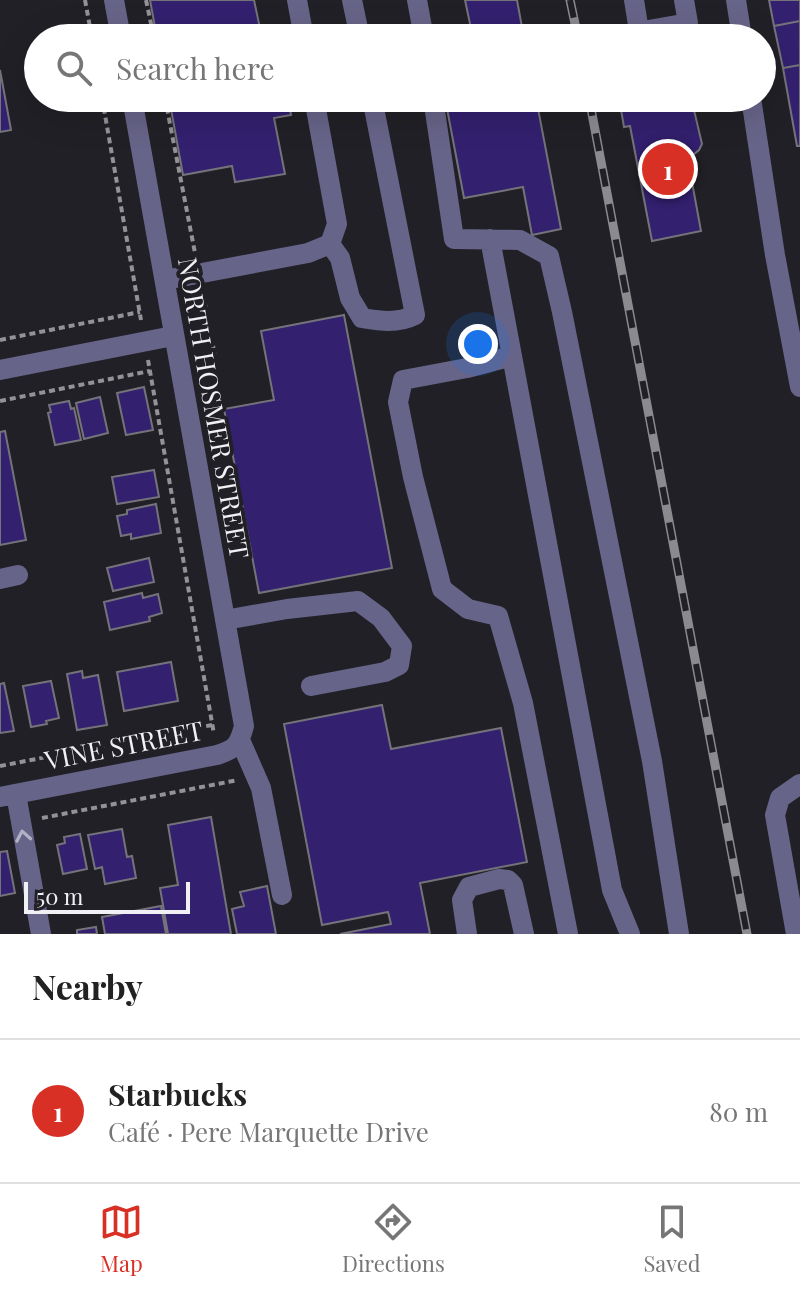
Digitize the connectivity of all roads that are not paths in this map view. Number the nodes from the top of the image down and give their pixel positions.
1 (114, 0) edge
2 (297, 0) edge
3 (352, 0) edge
4 (417, 0) edge
5 (634, 0) edge
6 (684, 0) edge
7 (736, 0) edge
8 (118, 24) edge
9 (301, 24) edge
10 (357, 24) edge
11 (421, 24) edge
12 (638, 24) edge
13 (682, 24) edge
14 (740, 24) edge
15 (135, 112) edge
16 (317, 112) edge
17 (375, 112) edge
18 (435, 112) edge
19 (753, 112) edge
20 (490, 239) junction
21 (330, 244) junction
22 (165, 280) junction
23 (173, 336) junction
24 (512, 356) junction
25 (0, 370) edge
26 (800, 383) edge
27 (225, 620) junction
28 (311, 686) dead end
29 (242, 733) junction
30 (800, 784) edge
31 (8, 795) edge
32 (282, 895) dead end
33 (41, 934) edge
34 (467, 934) edge
35 (524, 934) edge
36 (568, 934) edge
37 (630, 934) edge
38 (679, 934) edge
39 (796, 934) edge

1 - 8 street
2 - 9 street
3 - 10 street
4 - 11 street
5 - 12 street
6 - 13 street
7 - 14 street
15 - 22 street, NORTH HOSMER STREET
16 - 21 street
17 - 21 street
18 - 20 street
19 - 26 street
20 - 24 street
20 - 38 street
21 - 22 street
22 - 23 street, NORTH HOSMER STREET
23 - 25 street
23 - 27 street, NORTH HOSMER STREET
24 - 36 street
24 - 37 street
27 - 28 street
27 - 29 street, NORTH HOSMER STREET
29 - 31 street, VINE STREET
29 - 32 street, NORTH HOSMER STREET
30 - 39 street
33 -> 31 street
34 - 35 street

